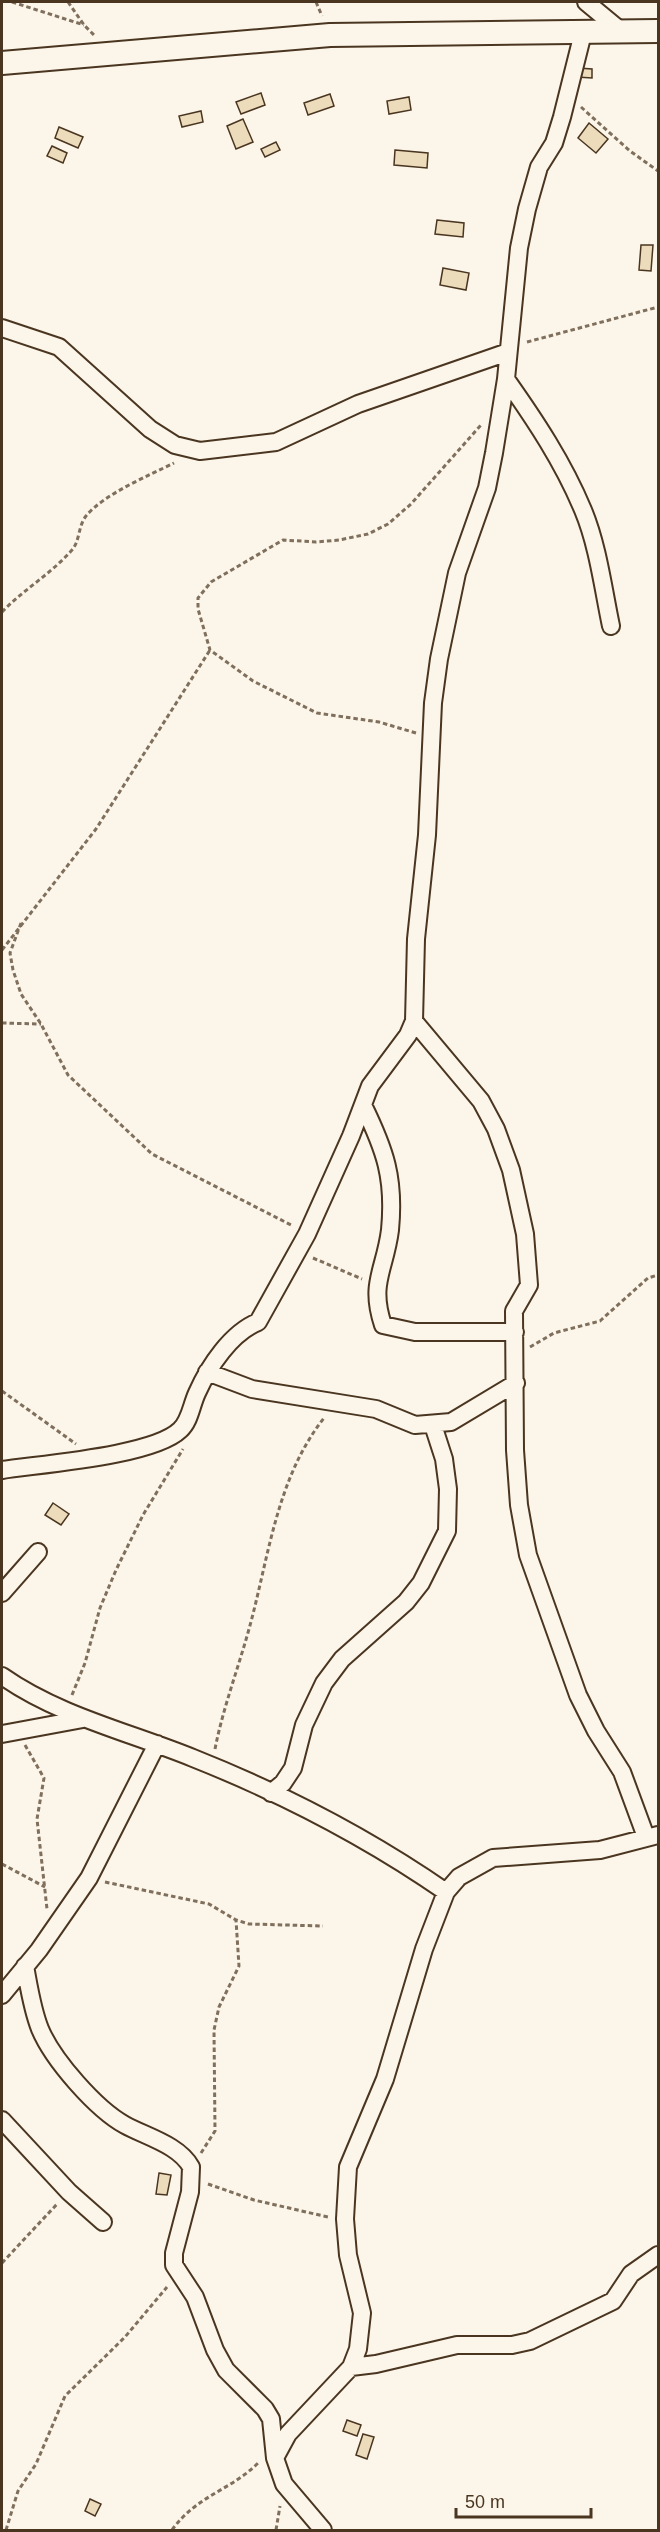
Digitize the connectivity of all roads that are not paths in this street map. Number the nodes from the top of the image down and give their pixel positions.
1 (586, 2) edge
2 (621, 31) junction
3 (658, 31) edge
4 (582, 33) junction
5 (2, 63) edge
6 (2, 328) edge
7 (508, 352) junction
8 (506, 379) junction
9 (611, 626) dead end
10 (414, 1021) junction
11 (363, 1105) junction
12 (515, 1332) junction
13 (207, 1372) junction
14 (516, 1383) junction
15 (433, 1425) junction
16 (2, 1470) edge
17 (38, 1552) dead end
18 (2, 1593) edge
19 (2, 1676) edge
20 (86, 1718) junction
21 (2, 1734) edge
22 (157, 1744) junction
23 (271, 1793) junction
24 (652, 1836) edge
25 (446, 1892) junction
26 (25, 1966) junction
27 (2, 1995) edge
28 (2, 2120) edge
29 (103, 2222) dead end
30 (658, 2255) edge
31 (351, 2367) junction
32 (274, 2453) junction
33 (323, 2530) edge

1 - 2 street
2 - 3 street
2 - 4 street
4 - 5 street
4 - 7 street
6 - 7 street
7 - 8 street
8 - 9 street
8 - 10 street
10 - 11 street
10 - 12 street
11 - 12 street
11 - 13 street
12 - 14 street
13 - 15 street
13 - 16 street
14 - 15 street
14 - 24 street
15 - 23 street
17 - 18 street
19 - 20 street
20 - 21 street
20 - 22 street
22 - 23 street
22 - 26 street
23 - 25 street
24 - 25 street
25 - 31 street
26 - 27 street
26 - 32 street
28 - 29 street
30 - 31 street
31 - 32 street
32 - 33 street

